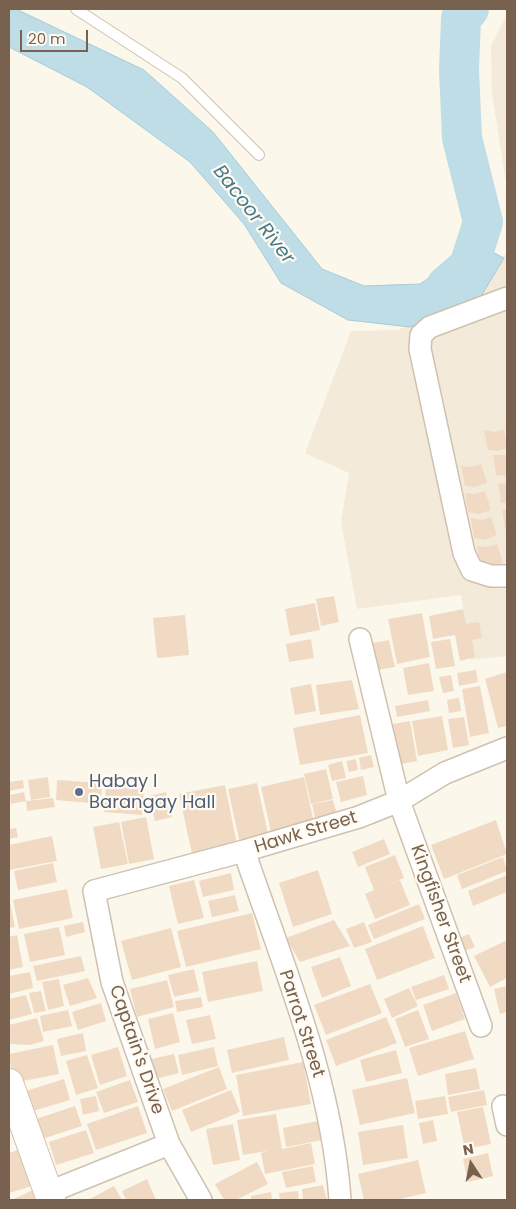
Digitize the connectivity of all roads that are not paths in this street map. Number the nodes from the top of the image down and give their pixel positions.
1 (76, 9) edge
2 (259, 156) dead end
3 (507, 298) edge
4 (507, 576) edge
5 (360, 638) dead end
6 (507, 748) edge
7 (399, 801) junction
8 (244, 852) junction
9 (94, 891) joint
10 (480, 1026) dead end
11 (9, 1083) edge
12 (169, 1144) junction
13 (49, 1196) edge
14 (202, 1200) edge
15 (340, 1200) edge

1 - 2 lane
3 - 4 street
5 - 7 street, Kingfisher Street
6 - 7 street, Hawk Street
7 - 8 street, Hawk Street
7 - 10 street, Kingfisher Street
8 - 9 street, Hawk Street
8 - 15 street, Parrot Street
9 - 12 street, Captain's Drive
11 - 13 street
12 - 13 street
12 - 14 street, Captain's Drive

